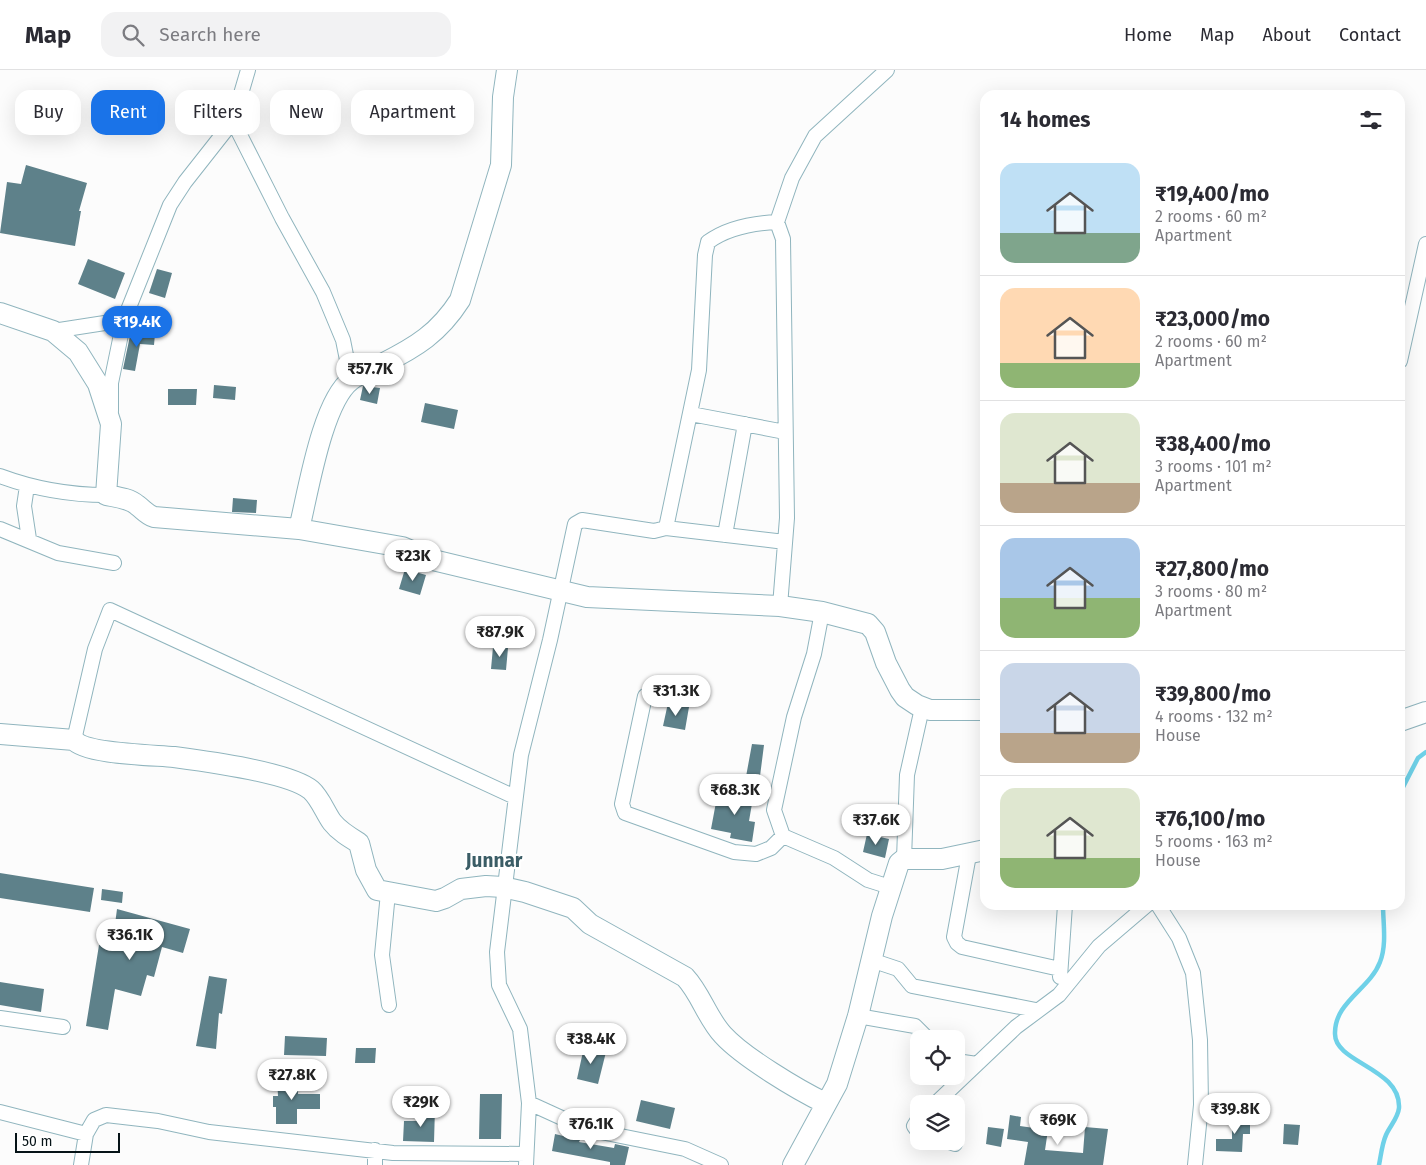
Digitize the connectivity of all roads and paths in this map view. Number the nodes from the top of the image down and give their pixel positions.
1 (248, 70) edge
2 (507, 70) edge
3 (887, 70) edge
4 (242, 90) edge
5 (222, 135) edge
6 (240, 135) edge
7 (777, 222) junction
8 (1426, 244) edge
9 (0, 313) edge
10 (124, 320) junction
11 (53, 331) junction
12 (1405, 338) edge
13 (351, 380) junction
14 (691, 414) junction
15 (111, 424) junction
16 (745, 424) junction
17 (785, 432) junction
18 (0, 476) edge
19 (27, 486) junction
20 (106, 495) junction
21 (666, 528) junction
22 (0, 529) edge
23 (299, 529) junction
24 (725, 535) junction
25 (29, 539) junction
26 (785, 542) junction
27 (114, 563) dead end
28 (560, 590) junction
29 (780, 606) junction
30 (822, 612) junction
31 (645, 696) dead end
32 (922, 708) junction
33 (980, 710) edge
34 (1426, 712) edge
35 (1405, 719) edge
36 (0, 734) edge
37 (74, 740) junction
38 (515, 797) junction
39 (783, 836) junction
40 (977, 853) edge
41 (904, 859) junction
42 (503, 887) junction
43 (890, 887) junction
44 (388, 893) junction
45 (1065, 910) edge
46 (1141, 910) edge
47 (1161, 910) edge
48 (871, 960) junction
49 (1060, 969) junction
50 (1058, 995) junction
51 (389, 1005) dead end
52 (1036, 1010) junction
53 (858, 1016) junction
54 (0, 1018) edge
55 (63, 1027) dead end
56 (919, 1030) edge
57 (965, 1062) edge
58 (977, 1064) junction
59 (944, 1095) edge
60 (529, 1103) junction
61 (826, 1103) junction
62 (0, 1112) edge
63 (86, 1134) junction
64 (375, 1150) junction
65 (526, 1159) edge
66 (800, 1163) edge
67 (81, 1165) edge
68 (375, 1165) edge
69 (721, 1165) edge
70 (1195, 1165) edge

1 - 4 street
2 - 13 street
3 - 7 street
5 - 10 street
6 - 13 street
7 - 14 street
7 - 17 street
8 - 12 street
9 - 11 street
10 - 11 street
10 - 15 street
11 - 15 street
13 - 23 street
14 - 16 street
14 - 21 street
15 - 20 street
16 - 17 street
16 - 24 street
17 - 26 street
18 - 19 street
19 - 20 street
19 - 25 street
20 - 23 street
21 - 24 street
21 - 28 street
22 - 25 street
23 - 28 street
24 - 26 street
25 - 27 street
26 - 29 street
28 - 29 street
28 - 38 street
29 - 30 street
30 - 32 street
30 - 39 street
31 - 39 street
32 - 33 street
32 - 41 street
34 - 35 street
36 - 37 street
37 - 38 street
37 - 44 street
38 - 42 street
39 - 43 street
40 - 41 street
40 - 49 street
41 - 43 street
42 - 44 street
42 - 60 street
42 - 61 street
43 - 48 street
44 - 51 street
45 - 49 street
46 - 50 street
47 - 70 street
48 - 52 street
48 - 53 street
49 - 50 street
50 - 52 street
52 - 58 street
53 - 56 street
53 - 61 street
54 - 55 street
57 - 58 street
58 - 59 street
60 - 65 street
60 - 69 street
61 - 66 street
62 - 63 street
63 - 64 street
63 - 67 street
64 - 65 street
64 - 68 street

